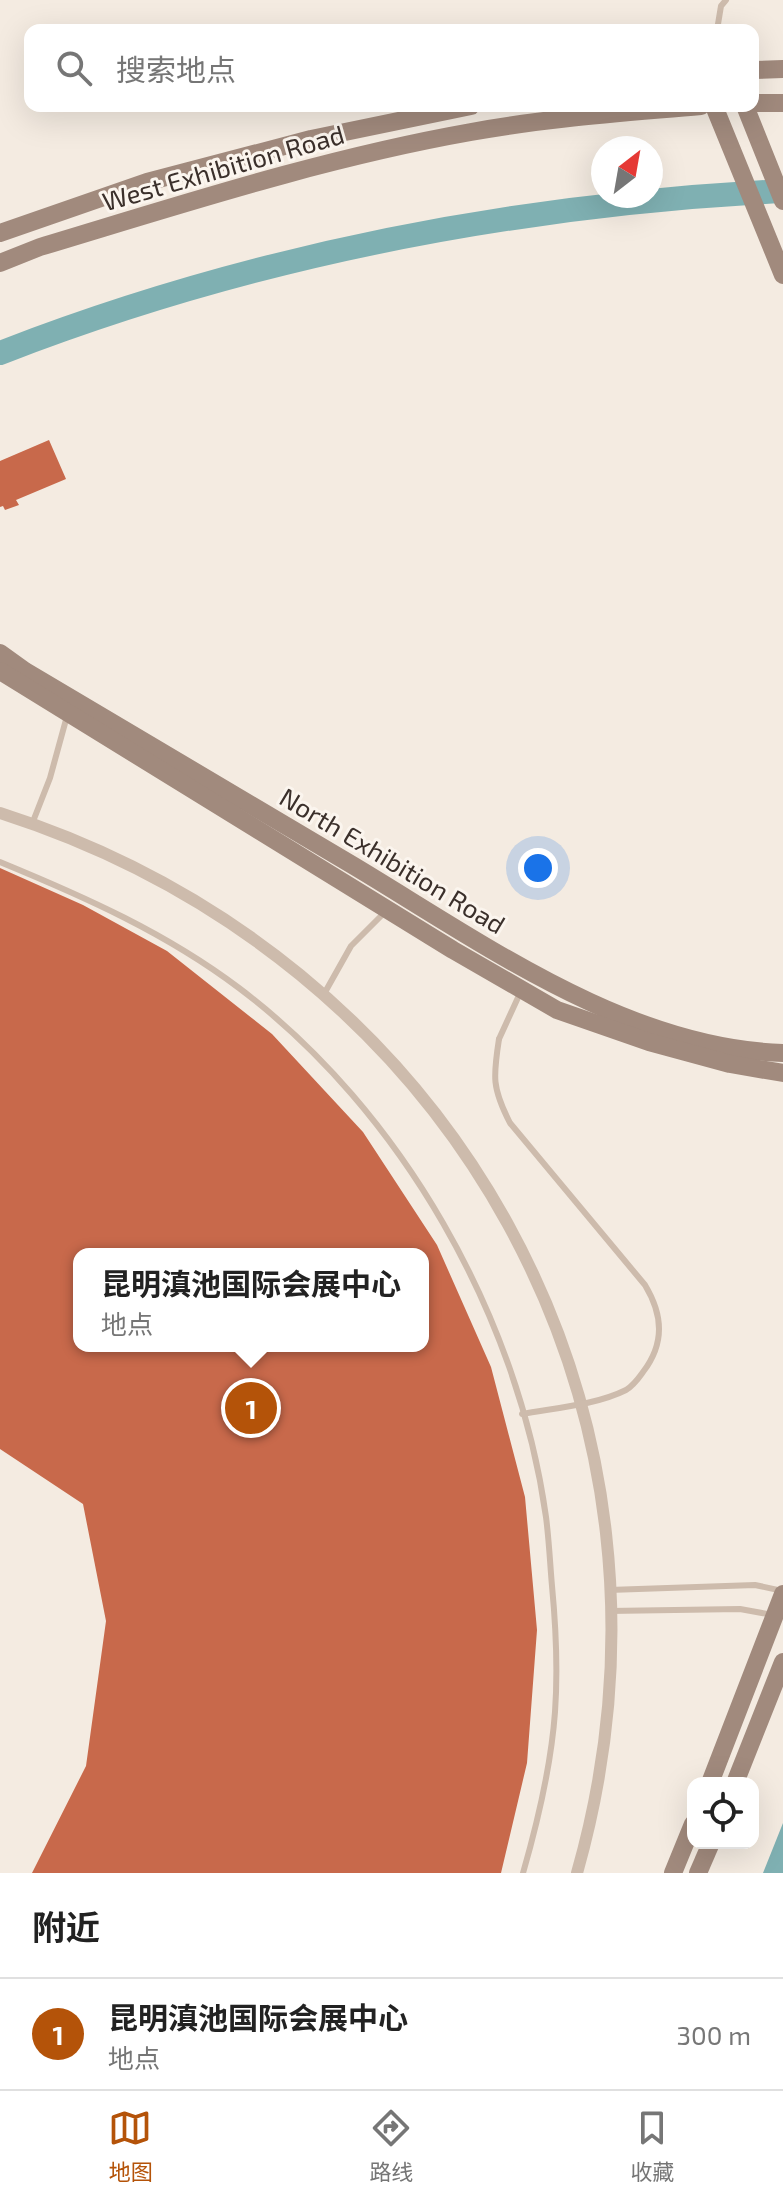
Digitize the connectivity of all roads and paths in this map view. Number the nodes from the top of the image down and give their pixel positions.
1 (726, 0) edge
2 (718, 24) edge
3 (783, 69) edge
4 (759, 70) edge
5 (759, 103) edge
6 (783, 103) edge
7 (442, 112) edge
8 (635, 112) edge
9 (717, 112) edge
10 (747, 112) edge
11 (783, 201) edge
12 (0, 233) edge
13 (0, 263) edge
14 (783, 275) edge
15 (0, 653) edge
16 (0, 671) edge
17 (68, 713) junction
18 (0, 813) edge
19 (32, 824) junction
20 (0, 862) edge
21 (387, 910) junction
22 (522, 990) junction
23 (324, 994) junction
24 (783, 1053) edge
25 (783, 1073) edge
26 (522, 1414) junction
27 (609, 1590) junction
28 (783, 1592) edge
29 (609, 1611) junction
30 (779, 1617) edge
31 (783, 1662) edge
32 (712, 1777) edge
33 (737, 1777) edge
34 (687, 1839) edge
35 (708, 1849) edge
36 (523, 1873) edge
37 (577, 1873) edge
38 (673, 1873) edge
39 (698, 1873) edge

1 - 2 lane
3 - 4 street
5 - 6 street
7 - 12 street, West Exhibition Road
8 - 13 street, West Exhibition Road
9 - 14 street
10 - 11 street
15 - 24 street, North Exhibition Road
16 - 17 street, North Exhibition Road
17 - 19 lane
17 - 21 street, North Exhibition Road
18 - 19 street
19 - 23 street
20 - 26 lane
21 - 22 street, North Exhibition Road
21 - 23 lane
22 - 25 street, North Exhibition Road
22 - 26 lane, bridge
23 - 27 street
26 - 36 lane
27 - 28 lane
27 - 29 street
28 - 30 street
29 - 30 lane
29 - 37 street
30 - 32 street
31 - 33 street
34 - 38 street
35 - 39 street

